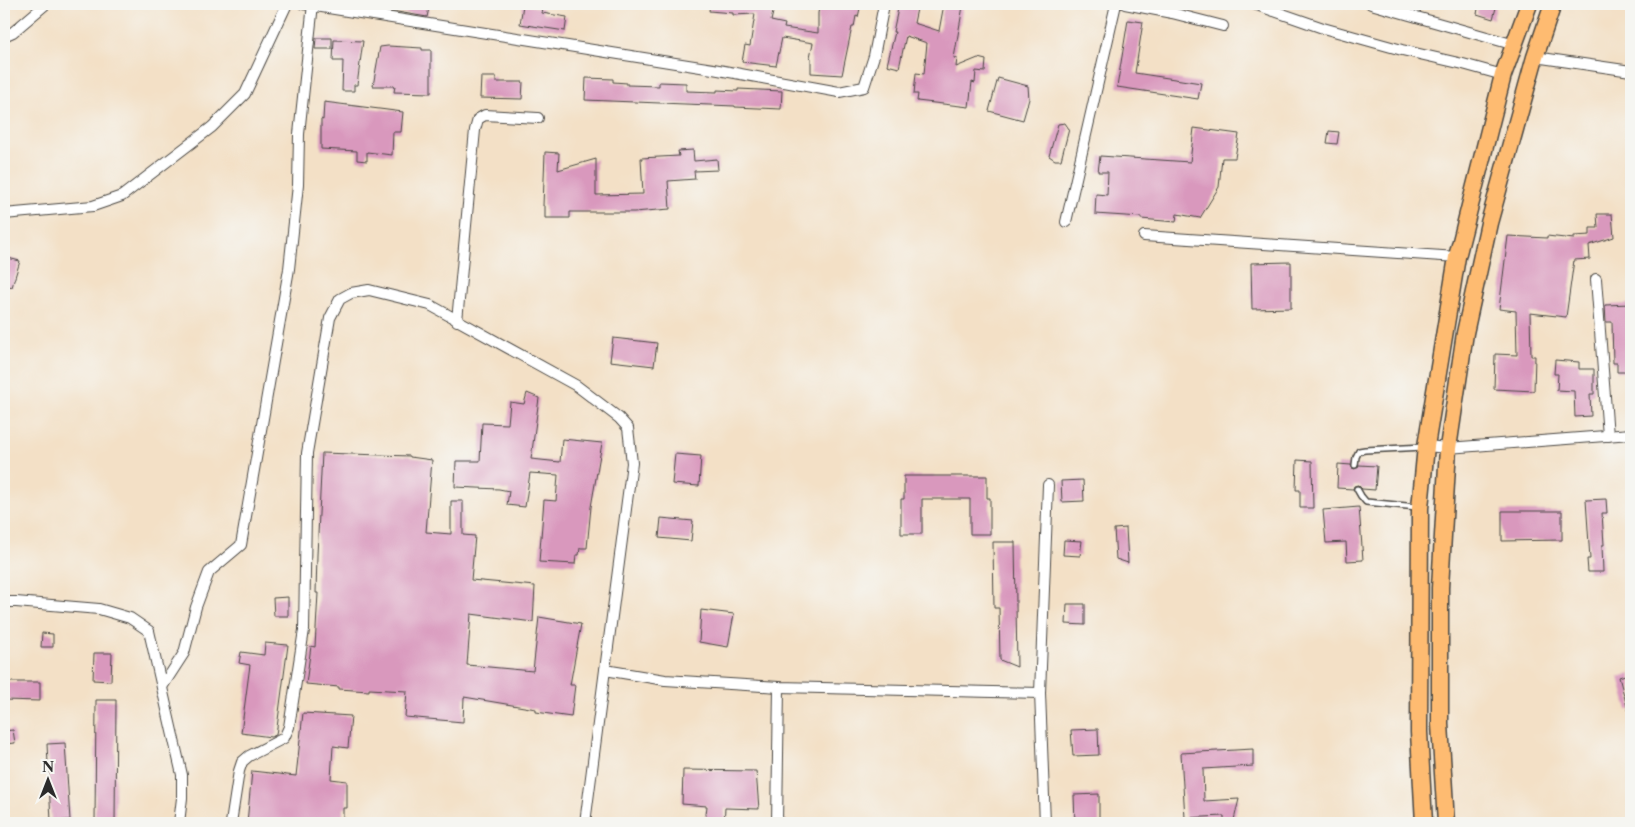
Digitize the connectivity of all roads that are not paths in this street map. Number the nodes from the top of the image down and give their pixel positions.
1 (46, 4) edge
2 (287, 4) edge
3 (309, 4) edge
4 (884, 4) edge
5 (1116, 4) edge
6 (1125, 4) edge
7 (1254, 4) edge
8 (1371, 4) edge
9 (1529, 4) edge
10 (1552, 4) edge
11 (1223, 26) dead end
12 (4, 36) edge
13 (1515, 45) junction
14 (1535, 57) junction
15 (1631, 71) edge
16 (1504, 75) junction
17 (538, 118) dead end
18 (4, 214) edge
19 (1066, 222) dead end
20 (1144, 236) dead end
21 (1457, 257) junction
22 (1596, 279) dead end
23 (458, 320) junction
24 (1631, 434) edge
25 (1608, 436) junction
26 (1426, 446) junction
27 (1448, 448) junction
28 (1355, 465) dead end
29 (1048, 485) dead end
30 (1357, 489) dead end
31 (1420, 508) junction
32 (4, 602) edge
33 (605, 670) junction
34 (162, 687) junction
35 (779, 687) junction
36 (1040, 693) junction
37 (179, 823) edge
38 (231, 823) edge
39 (585, 823) edge
40 (777, 823) edge
41 (1045, 823) edge
42 (1424, 823) edge
43 (1446, 823) edge

1 - 12 street
2 - 18 street
3 - 4 street
3 - 34 street
5 - 19 street
6 - 11 street
7 - 16 street
8 - 13 street
9 - 13 main road
10 - 14 main road
13 - 16 main road
14 - 15 street
14 - 27 main road
16 - 21 main road
17 - 23 street
20 - 21 street
21 - 26 main road
22 - 25 street
23 - 33 street
23 - 38 street
24 - 25 street
25 - 27 street
26 - 27 street
26 - 28 lane
26 - 31 main road
27 - 43 main road
29 - 36 street
30 - 31 lane
31 - 42 main road
32 - 34 street
33 - 35 street
33 - 39 street
34 - 37 street
35 - 36 street
35 - 40 street
36 - 41 street

